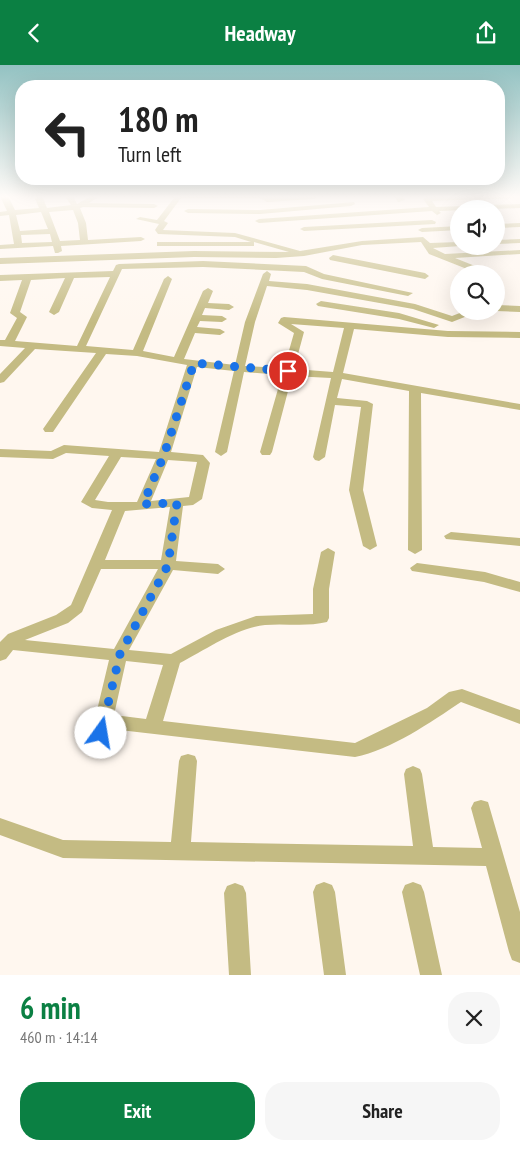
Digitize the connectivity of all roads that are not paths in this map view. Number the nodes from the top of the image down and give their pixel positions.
1 (18, 238) edge
2 (55, 238) edge
3 (84, 238) edge
4 (251, 238) edge
5 (141, 239) dead end
6 (405, 240) joint
7 (520, 241) edge
8 (84, 242) junction
9 (505, 242) edge
10 (272, 243) junction
11 (56, 244) junction
12 (160, 244) dead end
13 (450, 245) edge
14 (19, 246) junction
15 (427, 246) junction
16 (0, 247) edge
17 (520, 252) edge
18 (304, 253) junction
19 (441, 256) junction
20 (334, 258) dead end
21 (59, 259) junction
22 (0, 261) edge
23 (464, 265) edge
24 (269, 266) junction
25 (116, 274) junction
26 (71, 276) junction
27 (27, 277) junction
28 (0, 278) edge
29 (168, 279) dead end
30 (264, 283) junction
31 (208, 291) dead end
32 (408, 293) junction
33 (321, 304) dead end
34 (396, 304) junction
35 (202, 305) junction
36 (229, 307) dead end
37 (505, 308) edge
38 (520, 309) edge
39 (54, 312) dead end
40 (197, 318) junction
41 (222, 319) dead end
42 (447, 319) joint
43 (480, 320) edge
44 (350, 325) junction
45 (191, 330) junction
46 (220, 332) dead end
47 (487, 335) junction
48 (520, 335) edge
49 (5, 343) edge
50 (33, 345) junction
51 (80, 349) junction
52 (103, 351) junction
53 (137, 353) junction
54 (178, 361) junction
55 (194, 363) junction
56 (241, 369) junction
57 (288, 371) junction
58 (338, 376) junction
59 (0, 381) edge
60 (415, 390) junction
61 (330, 401) junction
62 (518, 406) edge
63 (520, 418) edge
64 (49, 429) dead end
65 (118, 452) junction
66 (221, 452) dead end
67 (266, 452) dead end
68 (0, 453) edge
69 (164, 455) junction
70 (319, 457) dead end
71 (177, 503) junction
72 (143, 504) junction
73 (120, 507) junction
74 (451, 535) dead end
75 (520, 542) edge
76 (370, 546) dead end
77 (415, 551) dead end
78 (328, 552) dead end
79 (95, 564) junction
80 (168, 565) junction
81 (417, 568) dead end
82 (218, 569) dead end
83 (520, 587) edge
84 (4, 649) edge
85 (120, 654) junction
86 (172, 660) junction
87 (520, 717) edge
88 (103, 721) junction
89 (153, 725) junction
90 (98, 744) dead end
91 (188, 761) dead end
92 (413, 774) dead end
93 (480, 808) dead end
94 (0, 826) edge
95 (180, 852) junction
96 (424, 855) junction
97 (493, 857) junction
98 (324, 892) dead end
99 (413, 892) dead end
100 (235, 893) dead end
101 (520, 952) edge
102 (240, 975) edge
103 (336, 975) edge
104 (431, 975) edge

1 - 14 street
2 - 11 street
3 - 8 street
4 - 10 street
5 - 8 street
6 - 15 street
6 - 18 street
7 - 9 street
8 - 11 street
10 - 12 street
10 - 18 street
11 - 14 street
11 - 21 street
13 - 15 street
14 - 16 street
15 - 19 street
17 - 19 street
18 - 21 street
19 - 23 street
20 - 32 street
21 - 22 street
24 - 25 street
24 - 30 street
24 - 32 street
25 - 26 street
25 - 51 street
26 - 27 street
26 - 39 street
27 - 28 street
27 - 49 street
29 - 53 street
30 - 34 street
30 - 56 street
31 - 35 street
32 - 34 street
33 - 42 street
34 - 42 street
35 - 36 street
35 - 40 street
37 - 38 street
40 - 41 street
40 - 45 street
43 - 47 street
44 - 47 street
44 - 57 street
44 - 58 street
45 - 46 street
45 - 54 street
47 - 48 street
49 - 50 street
50 - 51 street
50 - 59 street
51 - 52 street
52 - 53 street
52 - 64 street
53 - 54 street
54 - 55 street
55 - 56 street
55 - 69 street
56 - 57 street
56 - 66 street
57 - 58 street
57 - 67 street
58 - 60 street
58 - 61 street
60 - 62 street
60 - 77 street
61 - 70 street
61 - 76 street
62 - 63 street
65 - 68 street
65 - 69 street
65 - 73 street
69 - 71 street
69 - 72 street
71 - 72 street
71 - 80 street
72 - 73 street
73 - 79 street
74 - 75 street
78 - 86 street
79 - 80 street
79 - 84 street
80 - 82 street
80 - 85 street
81 - 83 street
84 - 85 street
85 - 86 street
85 - 88 street
86 - 89 street
87 - 89 street
88 - 89 street
88 - 90 street
91 - 95 street
92 - 96 street
93 - 97 street
94 - 95 street
95 - 96 street
96 - 97 street
97 - 101 street
98 - 103 street
99 - 104 street
100 - 102 street

